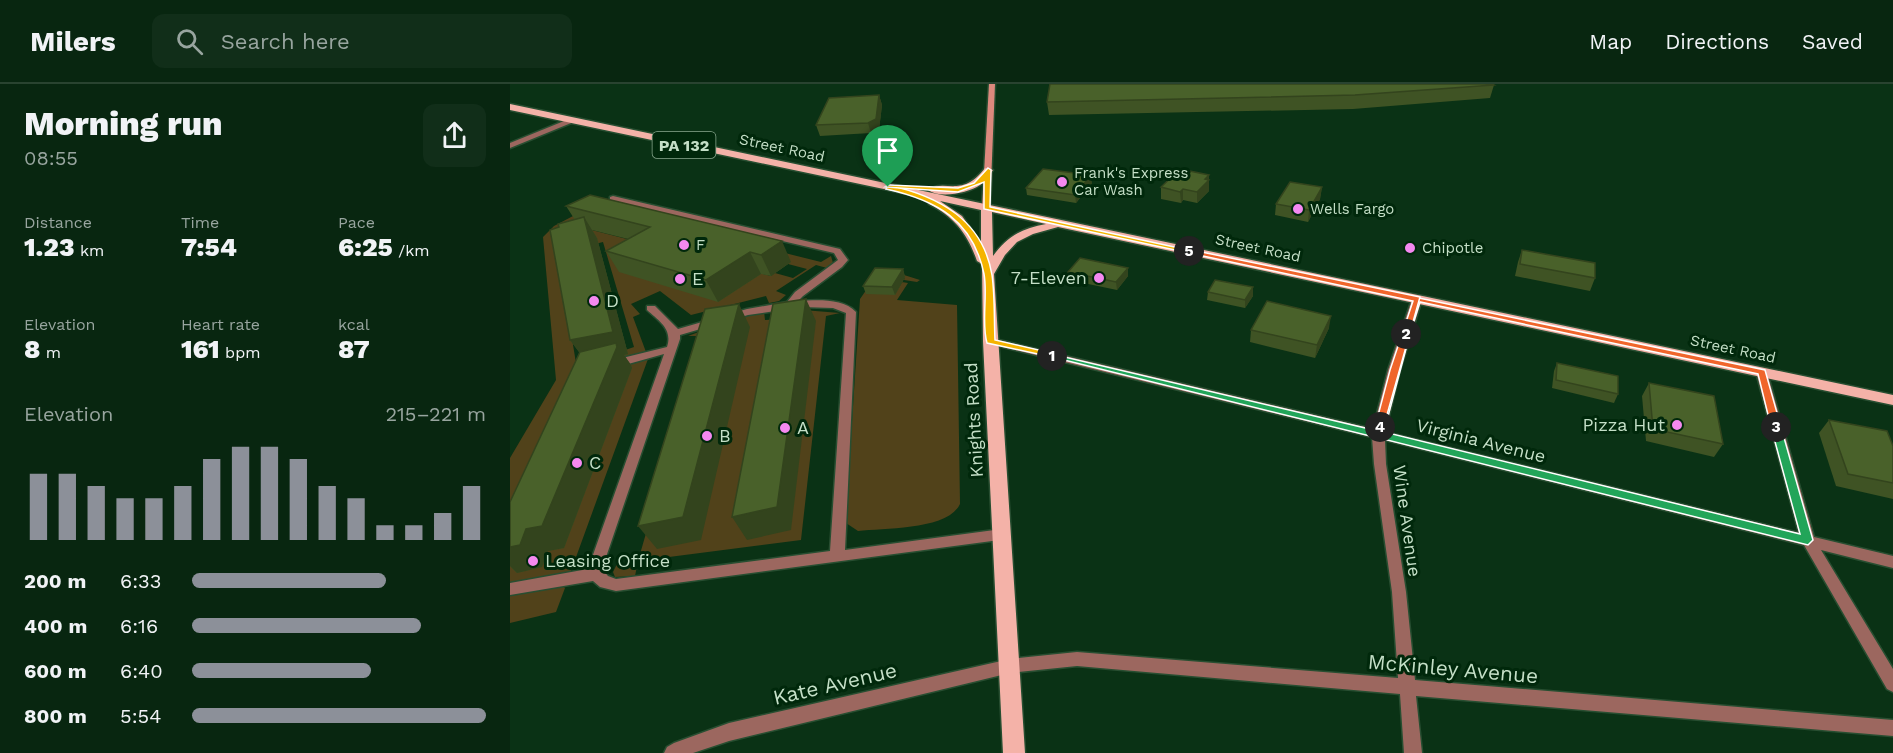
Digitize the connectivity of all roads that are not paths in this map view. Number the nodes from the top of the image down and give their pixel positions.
1 (992, 84) edge
2 (510, 107) edge
3 (572, 121) junction
4 (510, 146) edge
5 (988, 170) junction
6 (888, 187) junction
7 (905, 191) junction
8 (613, 199) edge
9 (986, 208) junction
10 (1067, 225) junction
11 (988, 274) junction
12 (1417, 299) junction
13 (791, 304) junction
14 (651, 308) dead end
15 (676, 333) junction
16 (990, 341) junction
17 (671, 350) junction
18 (604, 366) edge
19 (1762, 372) junction
20 (1893, 400) edge
21 (1378, 435) junction
22 (1002, 535) junction
23 (1808, 540) junction
24 (837, 557) junction
25 (1893, 562) edge
26 (597, 574) junction
27 (510, 589) edge
28 (1010, 666) junction
29 (1893, 684) edge
30 (1406, 688) junction
31 (1893, 729) edge
32 (674, 753) edge
33 (1014, 753) edge
34 (1413, 753) edge

1 - 5 main road, Knights Road
2 - 3 main road, Street Road / PA 132
3 - 4 street
3 - 6 main road, Street Road / PA 132
5 - 6 main road
5 - 9 main road, Knights Road
6 - 7 main road, Street Road / PA 132
7 - 9 main road, Street Road / PA 132
7 - 11 main road
8 - 13 street
9 - 10 main road, Street Road / PA 132
9 - 11 main road, Knights Road
10 - 11 main road
10 - 12 main road, Street Road / PA 132
11 - 16 main road, Knights Road
12 - 19 main road, Street Road / PA 132
12 - 21 street, Wine Avenue
13 - 15 street
13 - 24 street
14 - 15 street
15 - 17 street
16 - 21 street, Virginia Avenue
16 - 22 main road, Knights Road
17 - 18 street
17 - 26 street
19 - 20 main road, Street Road / PA 132
19 - 23 street
21 - 23 street, Virginia Avenue
21 - 30 street, Wine Avenue
22 - 24 street
22 - 28 main road, Knights Road
23 - 25 street, Virginia Avenue
23 - 29 street
24 - 26 street
26 - 27 street
28 - 30 street, McKinley Avenue
28 - 32 street, Kate Avenue
28 - 33 main road, Knights Road
30 - 31 street, McKinley Avenue
30 - 34 street, Wine Avenue

